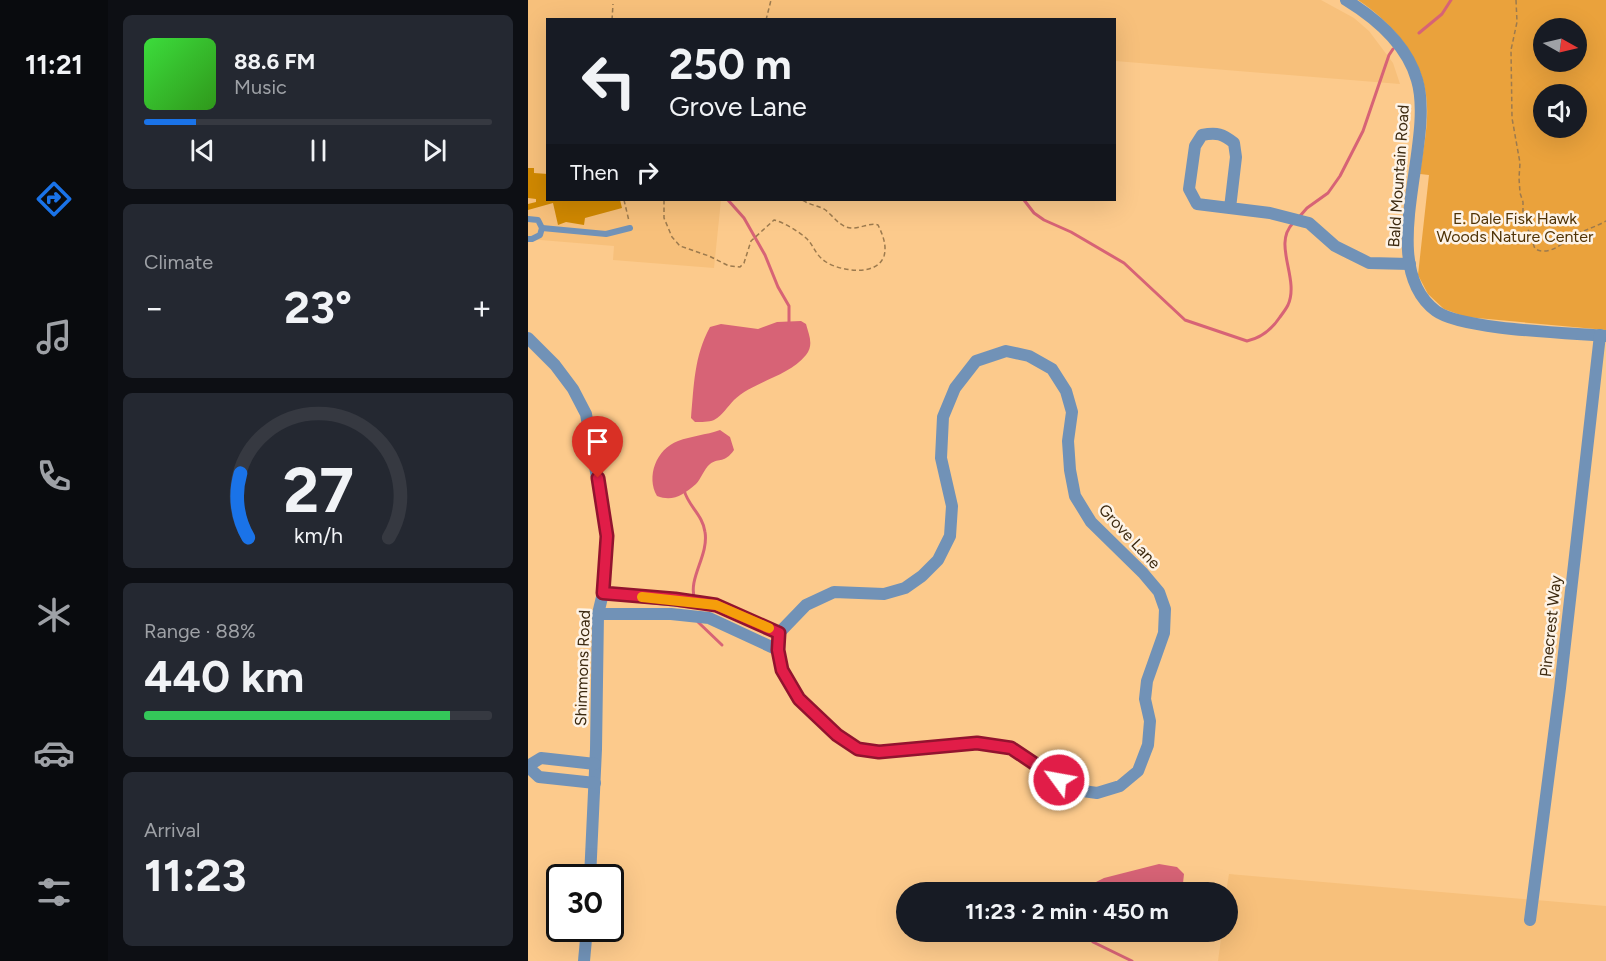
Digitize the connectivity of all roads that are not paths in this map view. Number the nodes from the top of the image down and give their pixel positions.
1 (1346, 0) edge
2 (1230, 208) junction
3 (528, 219) edge
4 (542, 228) junction
5 (630, 228) road end
6 (528, 239) edge
7 (1410, 264) junction
8 (1603, 336) edge
9 (528, 338) edge
10 (603, 593) junction
11 (598, 614) junction
12 (779, 633) junction
13 (778, 650) junction
14 (596, 764) junction
15 (528, 767) edge
16 (595, 783) junction
17 (591, 864) edge
18 (1530, 920) dead end
19 (586, 942) edge
20 (584, 961) edge

1 - 7 street, Bald Mountain Road
2 - 2 street
2 - 7 street
3 - 4 lane
4 - 5 lane
4 - 6 lane
7 - 8 street, Bald Mountain Road
8 - 18 street, Pinecrest Way
9 - 10 street, Shimmons Road
10 - 11 street, Shimmons Road
10 - 12 street
11 - 13 street
11 - 14 street, Shimmons Road
12 - 13 street, Grove Lane
12 - 13 street, Grove Lane
14 - 15 street
14 - 16 street, Shimmons Road
15 - 16 street
16 - 17 street, Shimmons Road
19 - 20 street

